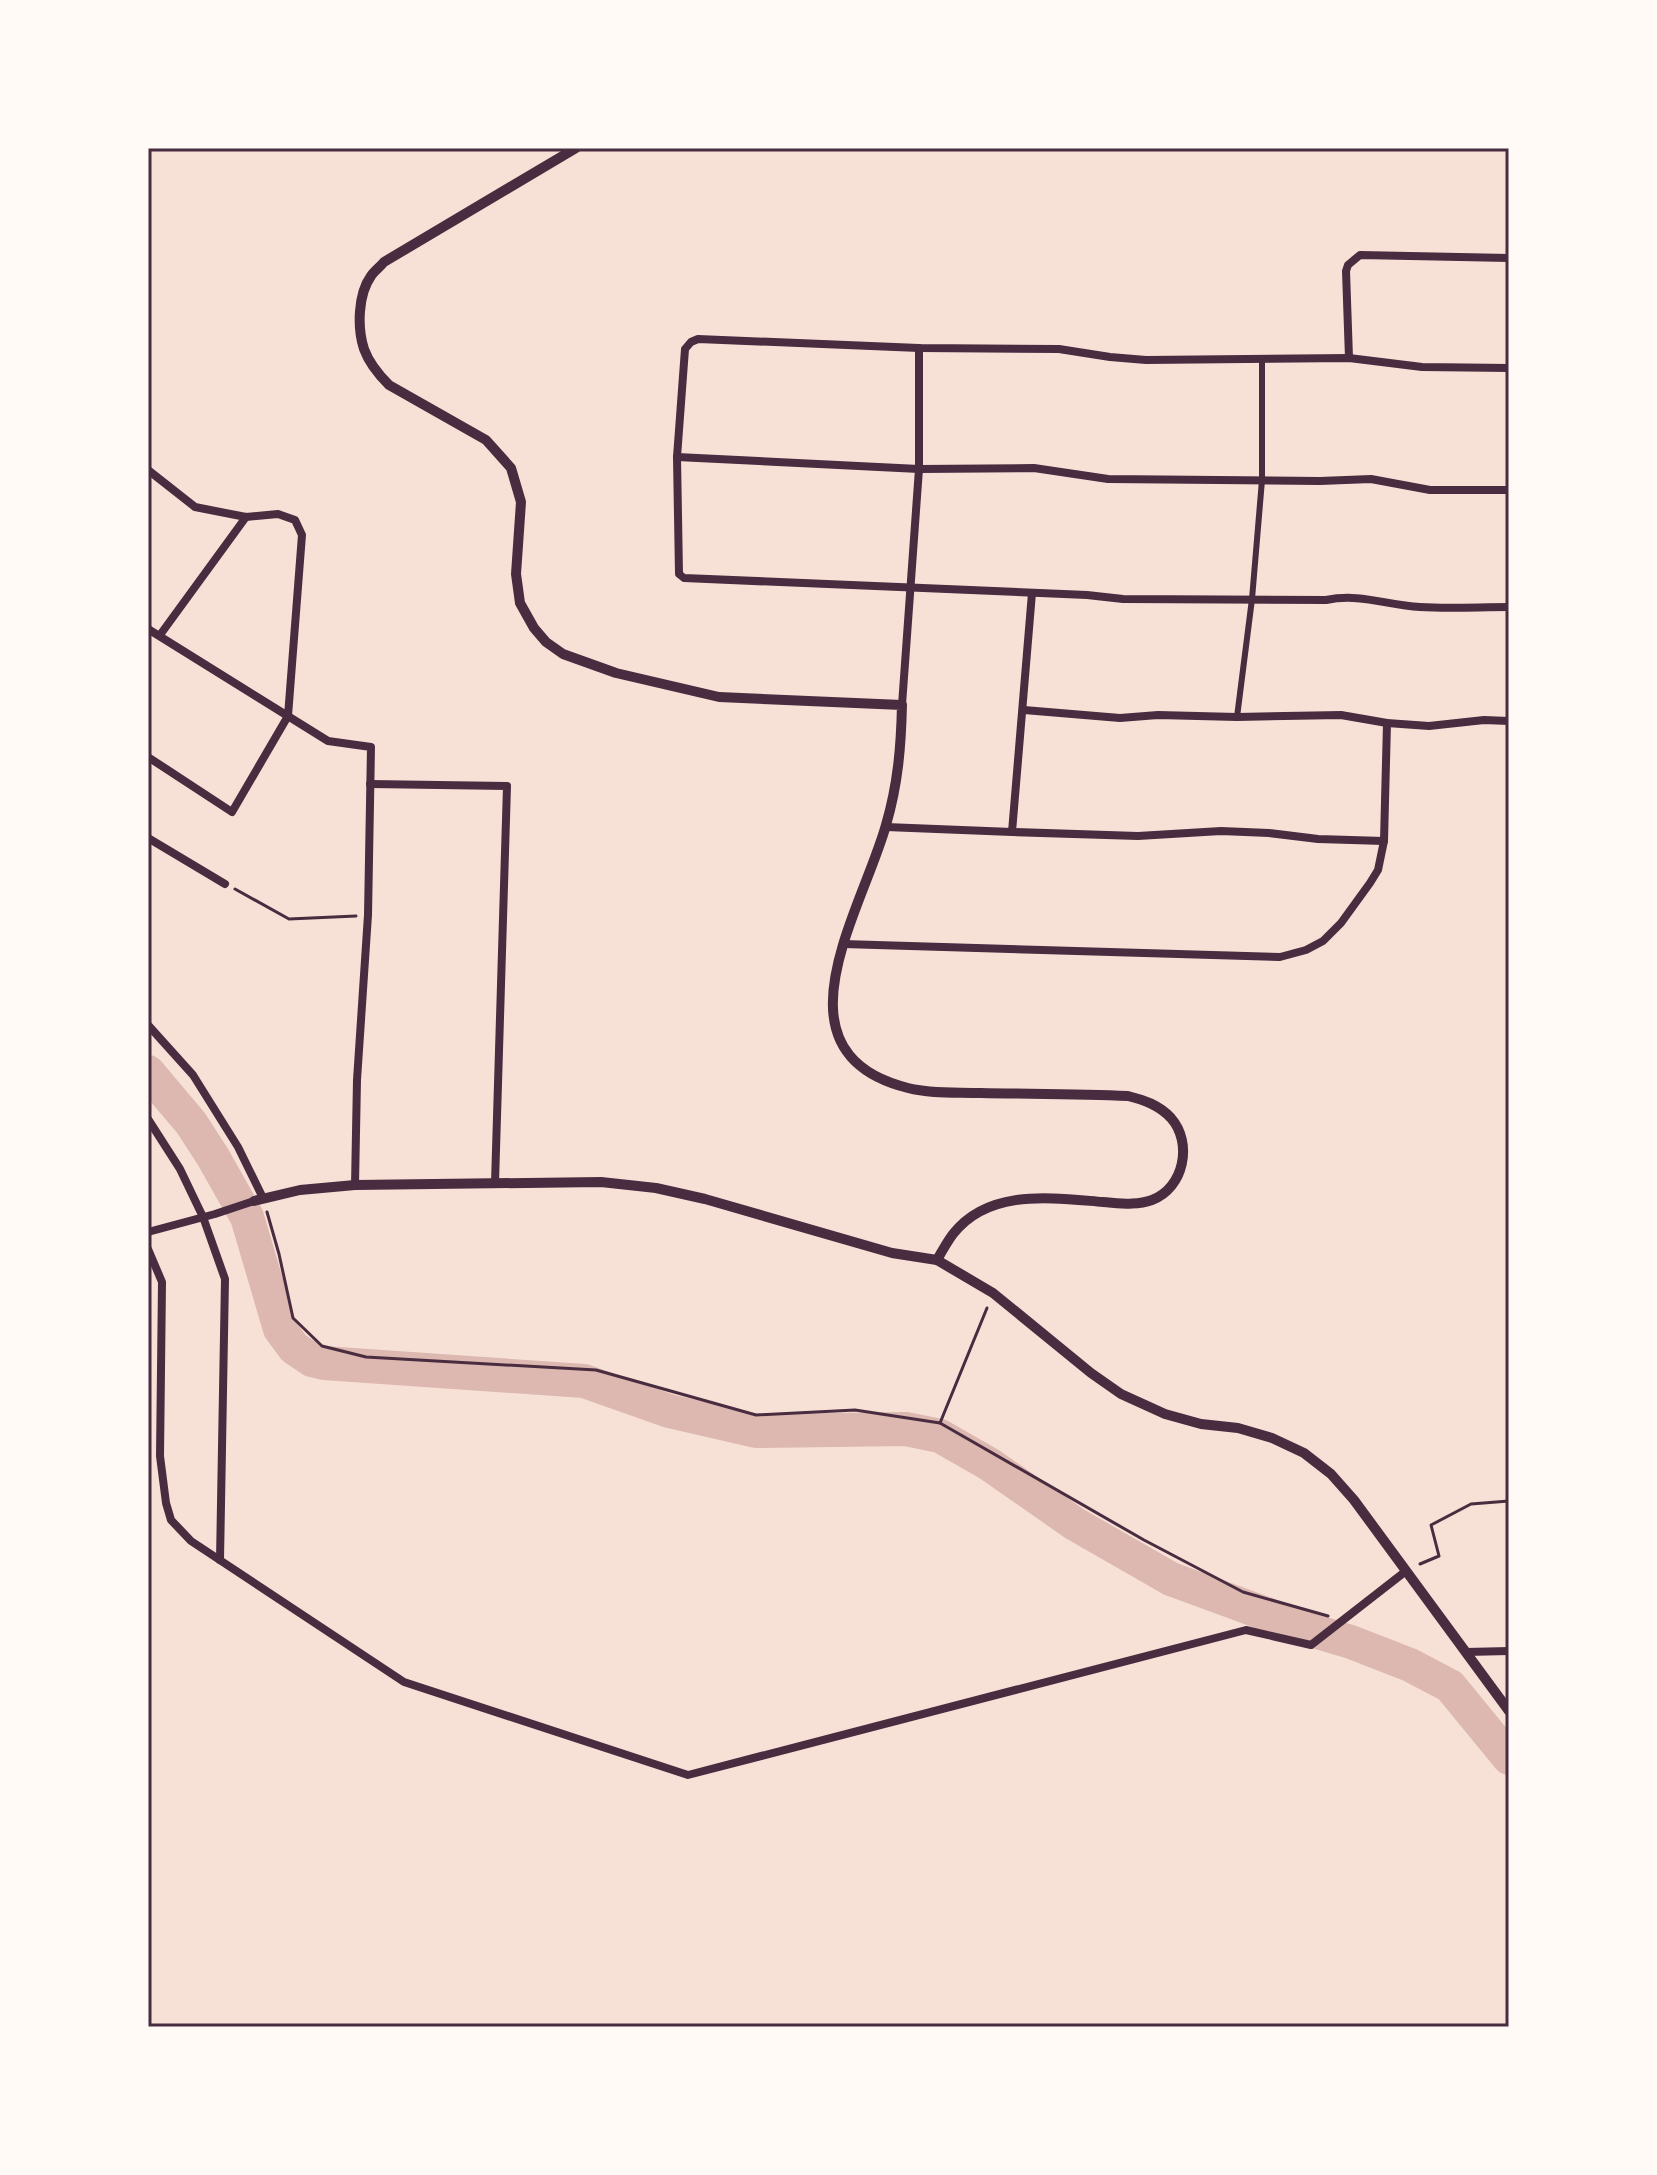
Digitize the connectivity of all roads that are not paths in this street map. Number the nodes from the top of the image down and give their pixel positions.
1 (576, 148) edge
2 (1509, 258) edge
3 (919, 348) junction
4 (1349, 358) junction
5 (1262, 360) junction
6 (1509, 368) edge
7 (677, 457) junction
8 (919, 469) junction
9 (148, 470) edge
10 (1262, 480) junction
11 (1509, 490) edge
12 (246, 517) junction
13 (909, 588) junction
14 (1032, 593) junction
15 (1252, 599) junction
16 (1509, 607) edge
17 (148, 629) edge
18 (160, 635) junction
19 (902, 705) junction
20 (1024, 710) junction
21 (288, 716) junction
22 (1237, 717) junction
23 (1509, 721) edge
24 (1387, 723) junction
25 (148, 757) edge
26 (370, 784) junction
27 (886, 827) junction
28 (1012, 832) junction
29 (148, 838) edge
30 (1384, 841) junction
31 (225, 884) road end
32 (843, 944) junction
33 (148, 1025) edge
34 (148, 1119) edge
35 (495, 1183) junction
36 (355, 1185) junction
37 (258, 1199) junction
38 (203, 1217) junction
39 (148, 1232) edge
40 (148, 1249) edge
41 (937, 1260) junction
42 (220, 1560) junction
43 (1406, 1571) junction
44 (1509, 1651) edge
45 (1466, 1652) junction
46 (1509, 1711) edge

1 - 19 street
2 - 4 street
3 - 5 street
3 - 7 street
3 - 8 street
4 - 5 street
4 - 6 street
5 - 10 street
7 - 8 street
7 - 13 street
8 - 10 street
8 - 13 street
9 - 12 street
10 - 11 street
10 - 15 street
12 - 18 street
12 - 21 street
13 - 14 street
13 - 19 street
14 - 15 street
14 - 20 street
15 - 16 street
15 - 22 street
17 - 18 street
18 - 21 street
19 - 27 street
20 - 22 street
20 - 28 street
21 - 25 street
21 - 26 street
22 - 24 street
23 - 24 street
24 - 30 street
26 - 35 street
26 - 36 street
27 - 28 street
27 - 32 street
28 - 30 street
29 - 31 street
30 - 32 street
32 - 41 street
33 - 37 street
34 - 38 street
35 - 36 street
35 - 41 street
36 - 37 street
37 - 38 street
38 - 39 street
38 - 42 street
40 - 42 street
41 - 43 street
42 - 43 street
43 - 45 street
44 - 45 street
45 - 46 street

